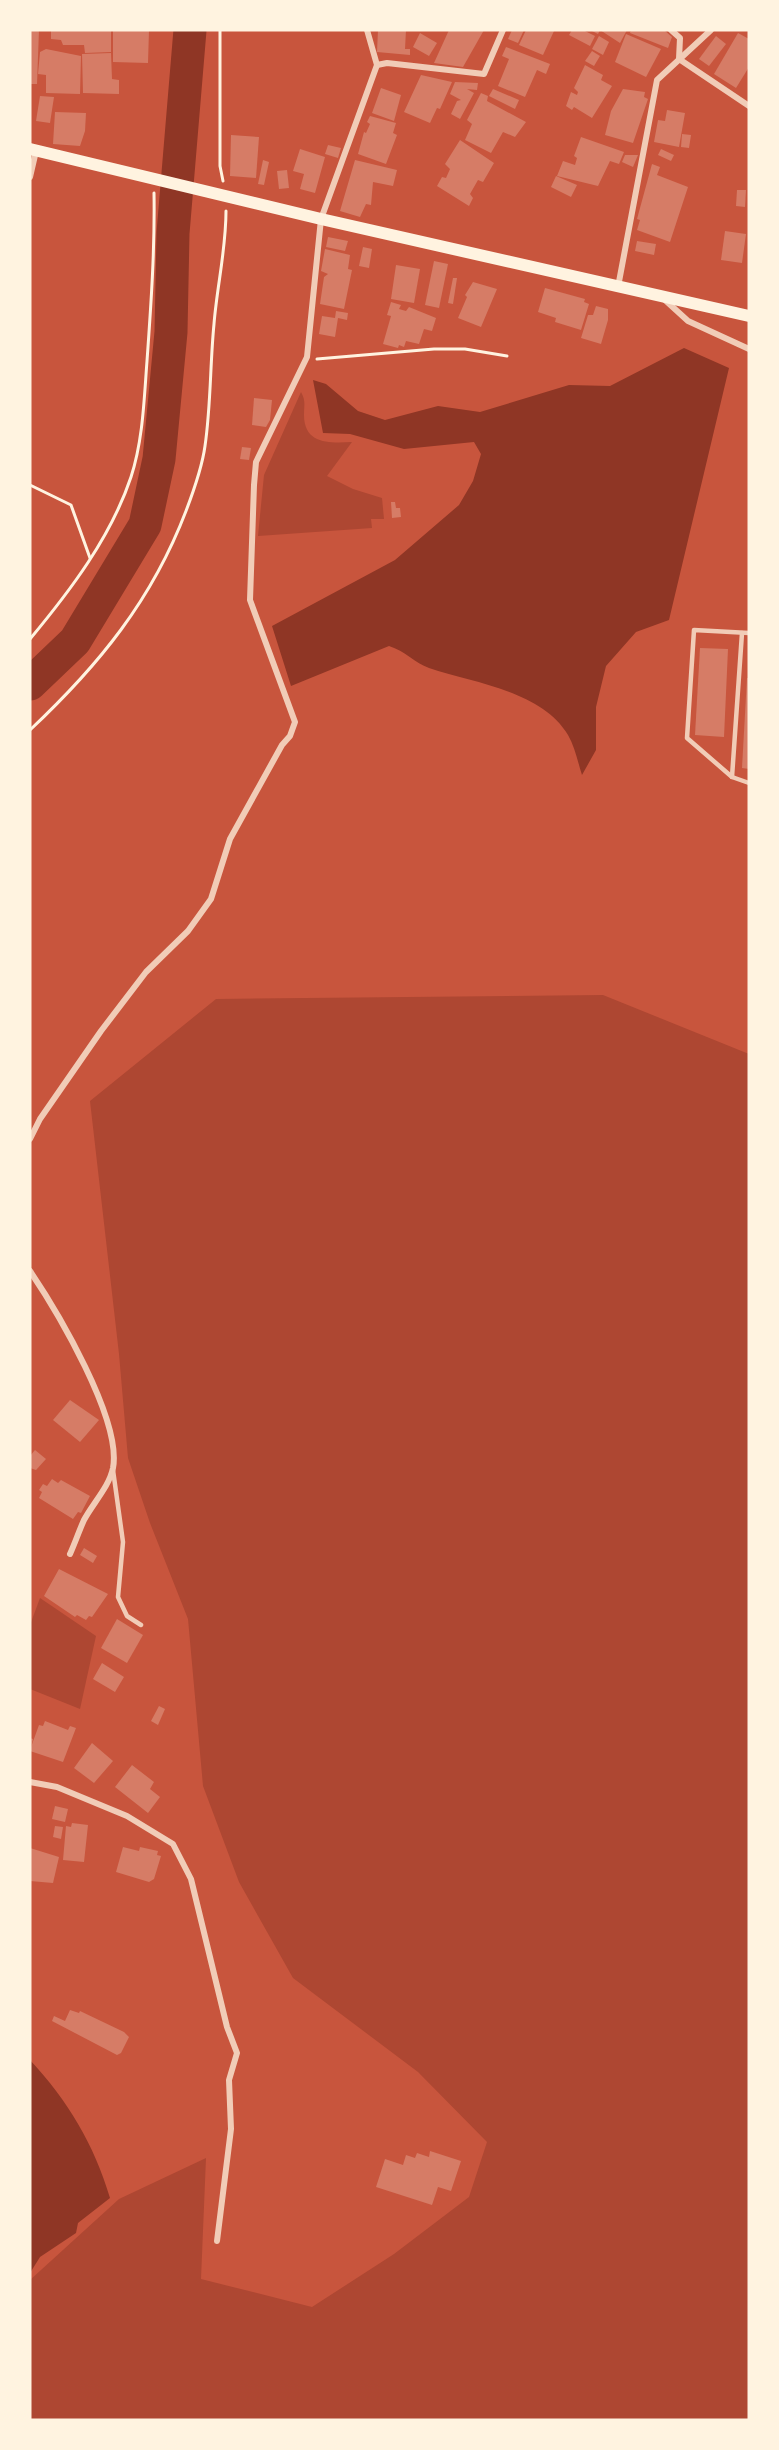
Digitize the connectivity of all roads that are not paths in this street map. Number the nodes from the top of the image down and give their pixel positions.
1 (367, 30) edge
2 (503, 30) edge
3 (671, 30) edge
4 (711, 30) edge
5 (679, 59) junction
6 (377, 65) junction
7 (749, 106) edge
8 (33, 150) edge
9 (30, 177) edge
10 (321, 219) junction
11 (618, 287) junction
12 (662, 296) junction
13 (749, 316) edge
14 (749, 349) edge
15 (742, 633) junction
16 (749, 633) edge
17 (732, 777) junction
18 (749, 783) edge
19 (30, 1139) edge
20 (30, 1271) edge
21 (113, 1467) junction
22 (70, 1554) dead end
23 (141, 1625) dead end
24 (30, 1782) edge
25 (218, 2241) dead end

1 - 6 street
2 - 6 street
3 - 5 street
4 - 5 street
5 - 7 street
5 - 11 street
6 - 10 street
8 - 9 street
8 - 10 main road
10 - 11 main road
10 - 19 street
11 - 12 main road
12 - 13 main road
12 - 14 street
15 - 16 lane
15 - 17 lane
15 - 17 lane
17 - 18 lane
20 - 21 street
21 - 22 street
21 - 23 lane
24 - 25 street

